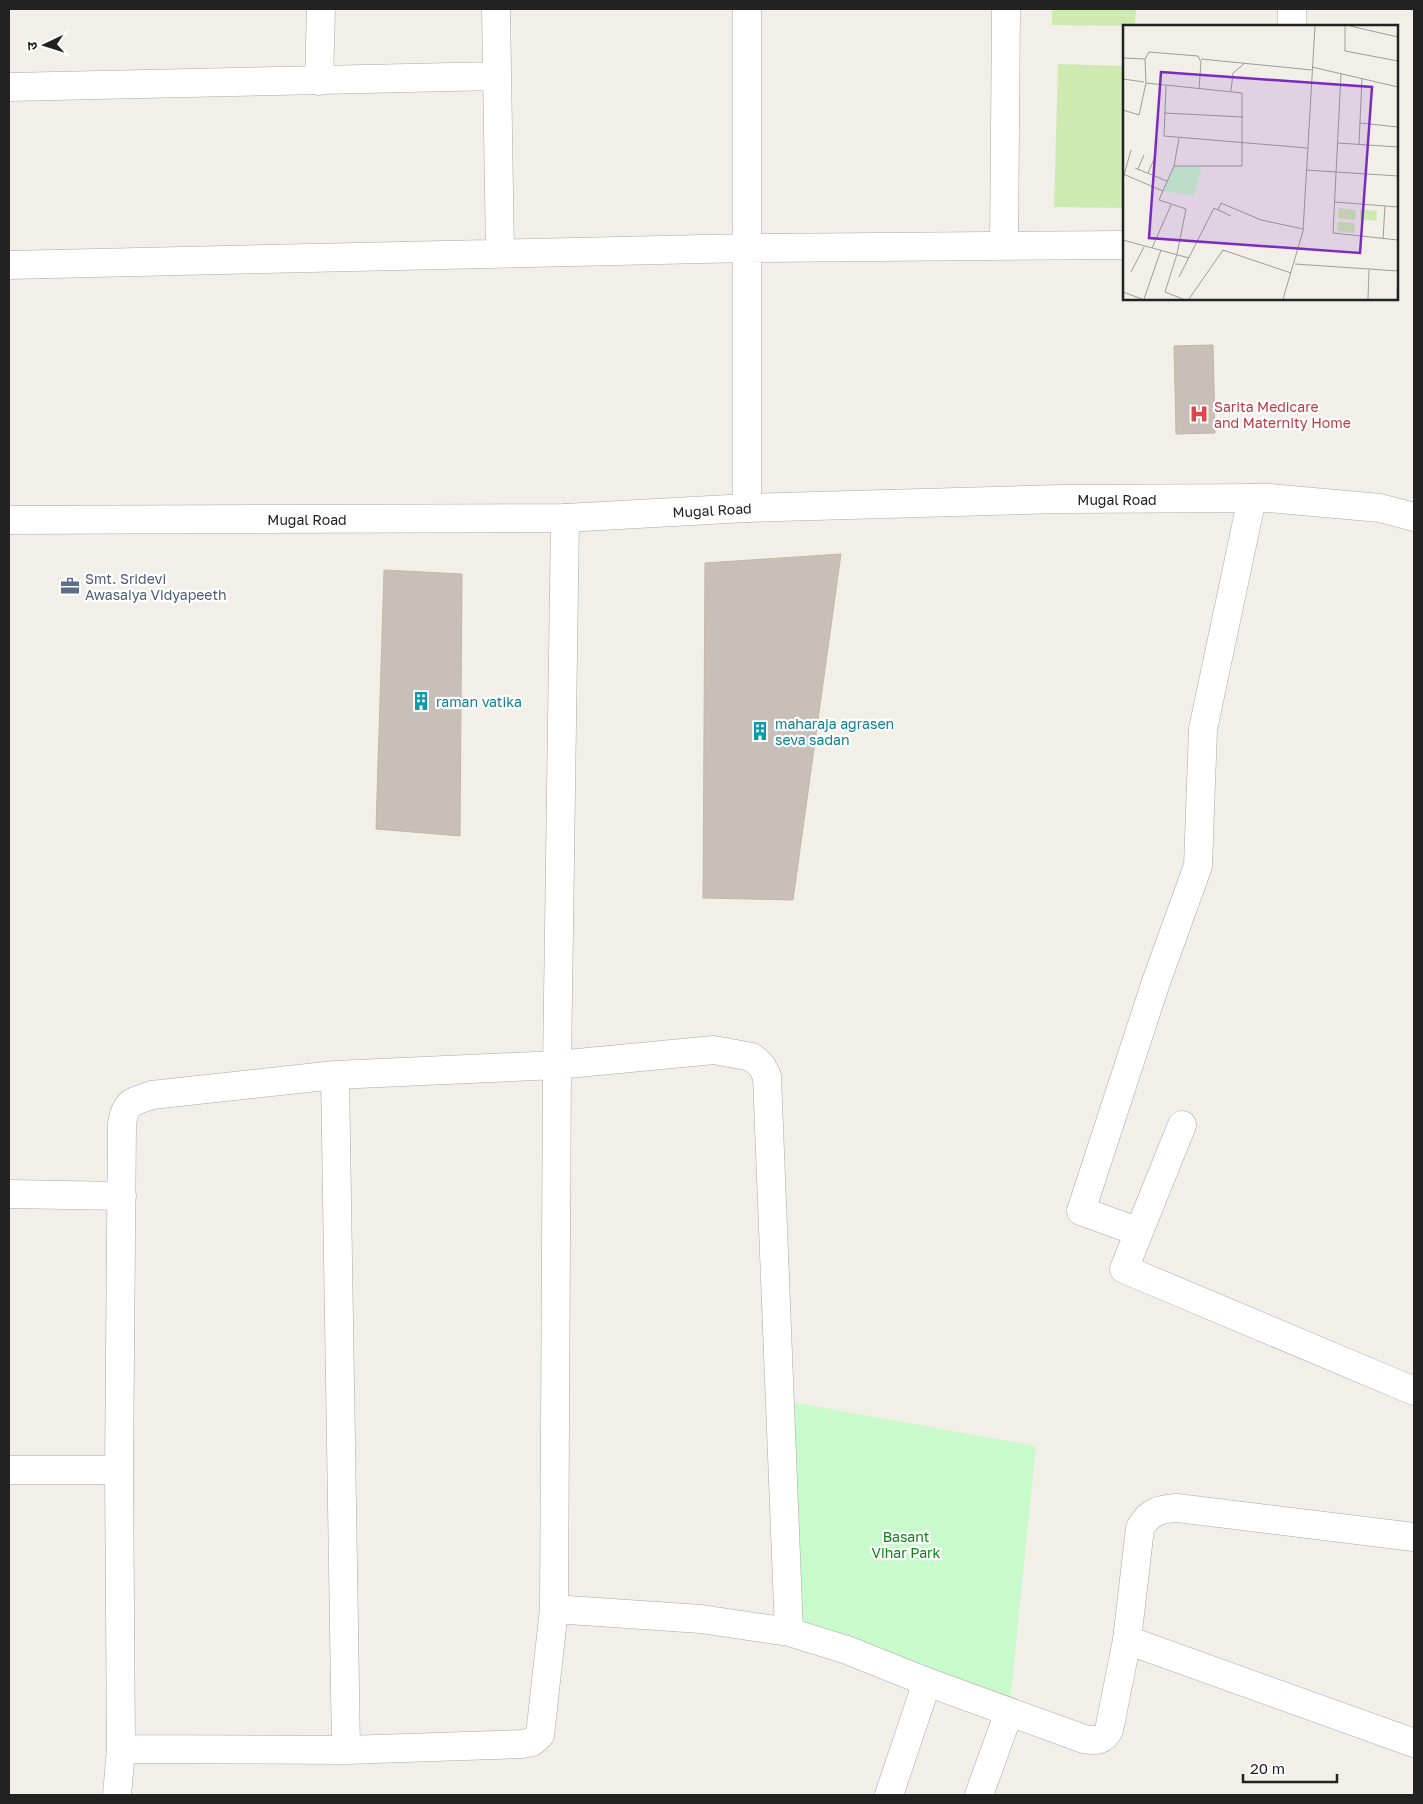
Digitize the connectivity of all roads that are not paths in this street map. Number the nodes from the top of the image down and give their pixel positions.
1 (321, 9) edge
2 (496, 9) edge
3 (747, 9) edge
4 (1006, 9) edge
5 (1292, 9) edge
6 (1292, 25) edge
7 (496, 76) junction
8 (319, 81) junction
9 (9, 87) edge
10 (1123, 245) edge
11 (1004, 246) junction
12 (747, 248) junction
13 (500, 253) junction
14 (9, 265) edge
15 (1252, 498) junction
16 (747, 508) junction
17 (1414, 517) edge
18 (565, 518) junction
19 (9, 520) edge
20 (557, 1065) junction
21 (336, 1075) junction
22 (1182, 1125) dead end
23 (9, 1194) edge
24 (122, 1196) junction
25 (1139, 1232) junction
26 (1414, 1391) edge
27 (9, 1470) edge
28 (119, 1470) junction
29 (1414, 1537) edge
30 (554, 1609) junction
31 (789, 1632) junction
32 (1127, 1640) junction
33 (927, 1682) junction
34 (1009, 1712) junction
35 (1414, 1743) edge
36 (121, 1749) junction
37 (346, 1750) junction
38 (117, 1795) edge
39 (889, 1795) edge
40 (979, 1795) edge

1 - 8 street
2 - 7 street
3 - 12 street
4 - 11 street
5 - 6 street
7 - 8 street
7 - 13 street
8 - 9 street
10 - 11 street
11 - 12 street
12 - 13 street
12 - 16 street
13 - 14 street
15 - 16 street, Mugal Road
15 - 17 street, Mugal Road
15 - 25 street
16 - 18 street, Mugal Road
18 - 19 street, Mugal Road
18 - 20 street
20 - 21 street
20 - 30 street
20 - 31 street
21 - 24 street
21 - 37 street
22 - 25 street
23 - 24 street
24 - 28 street
25 - 26 street
27 - 28 street
28 - 36 street
29 - 32 street
30 - 31 street
30 - 37 street
31 - 33 street
32 - 34 street
32 - 35 street
33 - 34 street
33 - 39 street
34 - 40 street
36 - 37 street
36 - 38 street

